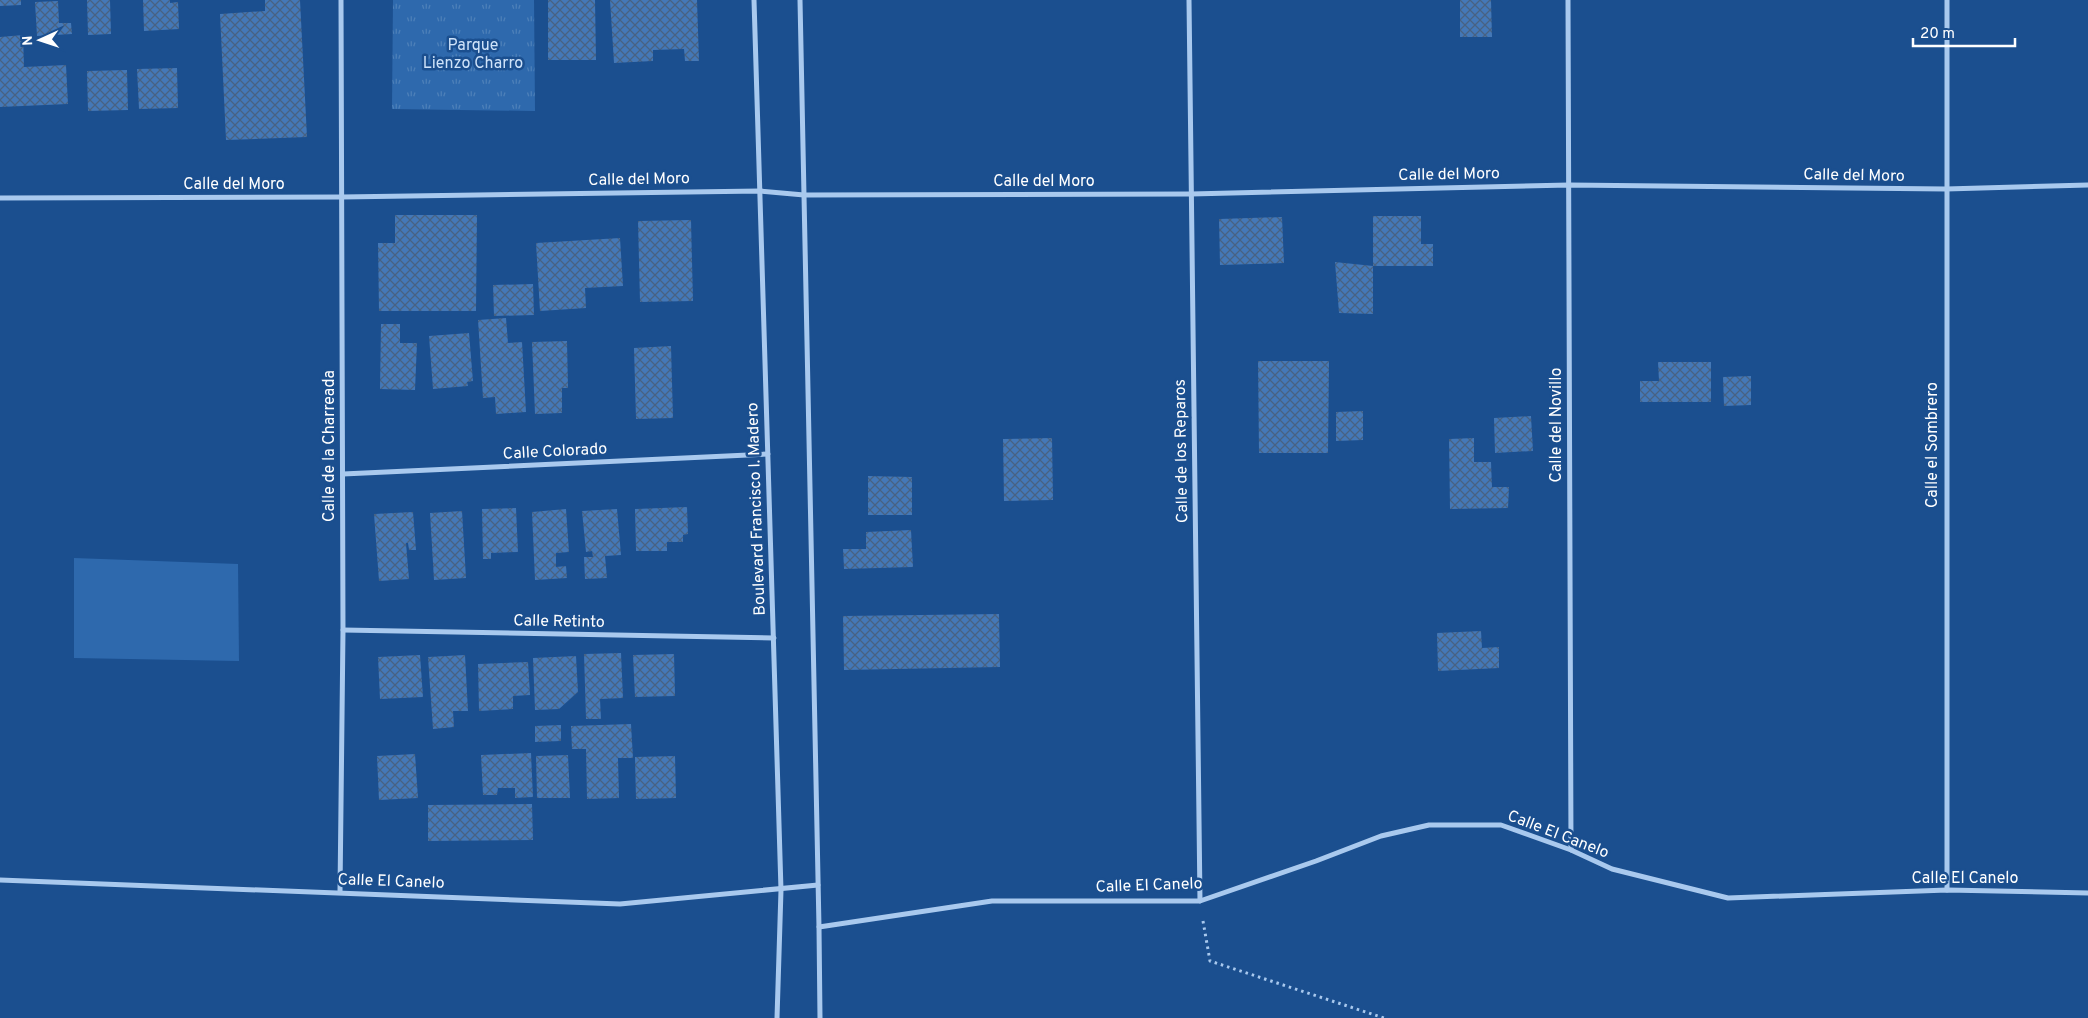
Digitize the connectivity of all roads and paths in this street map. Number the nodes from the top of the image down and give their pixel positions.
1 (341, 0) edge
2 (754, 0) edge
3 (800, 0) edge
4 (1188, 0) edge
5 (1568, 0) edge
6 (1946, 0) edge
7 (1569, 185) junction
8 (2088, 185) edge
9 (1946, 189) junction
10 (760, 191) junction
11 (1191, 194) junction
12 (804, 195) junction
13 (342, 197) junction
14 (0, 198) edge
15 (768, 454) junction
16 (343, 474) junction
17 (343, 630) junction
18 (774, 638) junction
19 (1571, 850) junction
20 (0, 880) edge
21 (818, 885) junction
22 (781, 890) junction
23 (1947, 890) junction
24 (340, 892) junction
25 (2088, 893) edge
26 (1200, 901) junction
27 (819, 927) junction
28 (777, 1018) edge
29 (820, 1018) edge
30 (1384, 1018) edge

1 - 13 street, Calle de la Charreada
2 - 10 street, Boulevard Francisco I. Madero
3 - 12 street
4 - 11 street, Calle de los Reparos
5 - 7 street, Calle del Novillo
6 - 9 street, Calle el Sombrero
7 - 9 street, Calle del Moro
7 - 11 street, Calle del Moro
7 - 19 street, Calle del Novillo
8 - 9 street, Calle del Moro
9 - 23 street, Calle el Sombrero
10 - 12 street, Calle del Moro
10 - 13 street, Calle del Moro
10 - 15 street, Boulevard Francisco I. Madero
11 - 12 street, Calle del Moro
11 - 26 street, Calle de los Reparos
12 - 21 street
13 - 14 street, Calle del Moro
13 - 16 street, Calle de la Charreada
15 - 16 street, Calle Colorado
15 - 18 street, Boulevard Francisco I. Madero
16 - 17 street, Calle de la Charreada
17 - 18 street, Calle Retinto
17 - 24 street, Calle de la Charreada
18 - 22 street, Boulevard Francisco I. Madero
19 - 23 street, Calle El Canelo
19 - 26 street, Calle El Canelo
20 - 24 street, Calle El Canelo
21 - 22 street, Calle El Canelo
21 - 27 street
22 - 24 street, Calle El Canelo
22 - 28 street, Boulevard Francisco I. Madero
23 - 25 street, Calle El Canelo
26 - 27 street, Calle El Canelo
26 - 30 path
27 - 29 street

